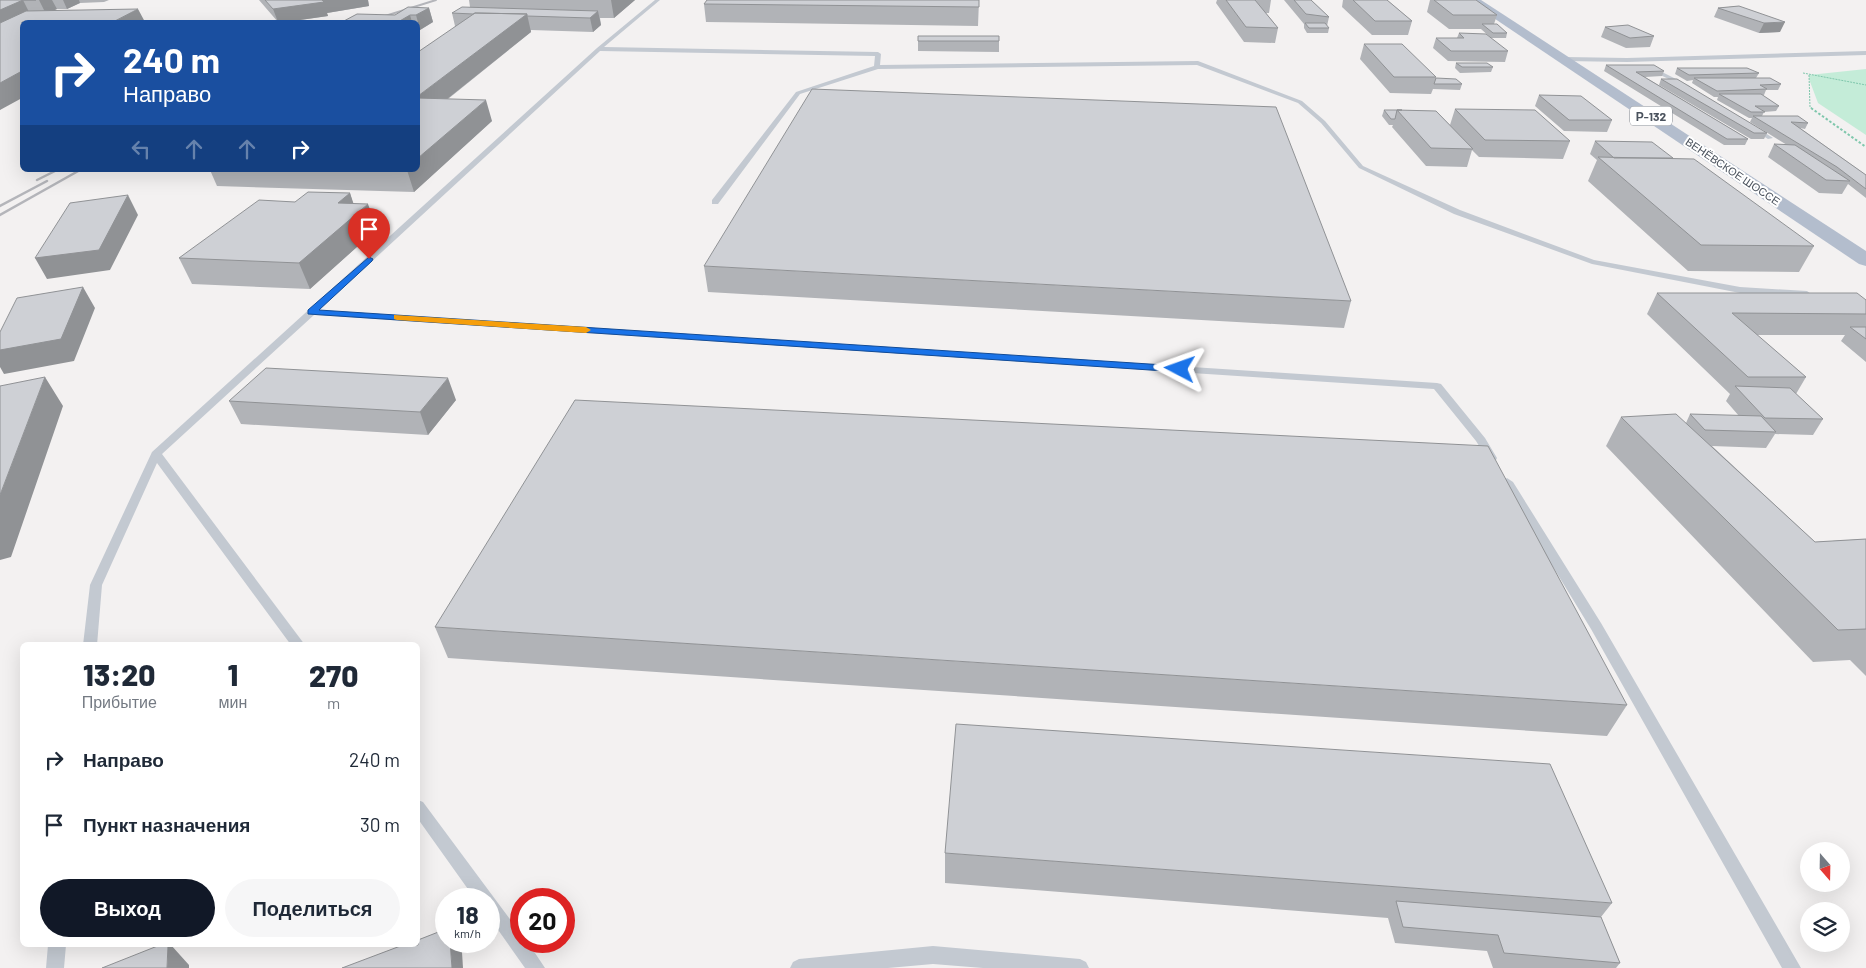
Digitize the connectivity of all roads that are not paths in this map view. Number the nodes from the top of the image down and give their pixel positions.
1 (658, 0) edge
2 (1473, 0) edge
3 (599, 49) junction
4 (1866, 53) edge
5 (1564, 59) junction
6 (1627, 60) junction
7 (877, 67) junction
8 (1694, 90) edge
9 (1744, 122) edge
10 (1770, 138) dead end
11 (715, 202) dead end
12 (1866, 260) edge
13 (1817, 295) edge
14 (312, 312) junction
15 (156, 454) junction
16 (90, 642) edge
17 (296, 642) edge
18 (420, 810) edge
19 (477, 888) edge
20 (500, 919) edge
21 (57, 947) edge
22 (55, 968) edge
23 (536, 968) edge
24 (799, 968) edge
25 (1080, 968) edge
26 (1792, 968) edge

1 - 3 lane
2 - 5 main road, ВЕНЁВСКОЕ ШОССЕ / Р-132
3 - 7 lane
3 - 14 lane
4 - 6 lane
5 - 6 lane
5 - 12 main road, ВЕНЁВСКОЕ ШОССЕ / Р-132
6 - 8 lane
7 - 11 lane
7 - 13 lane
9 - 10 lane
14 - 15 lane
14 - 26 lane
15 - 16 lane
15 - 17 lane
18 - 19 lane
20 - 23 lane
21 - 22 lane
24 - 25 lane

